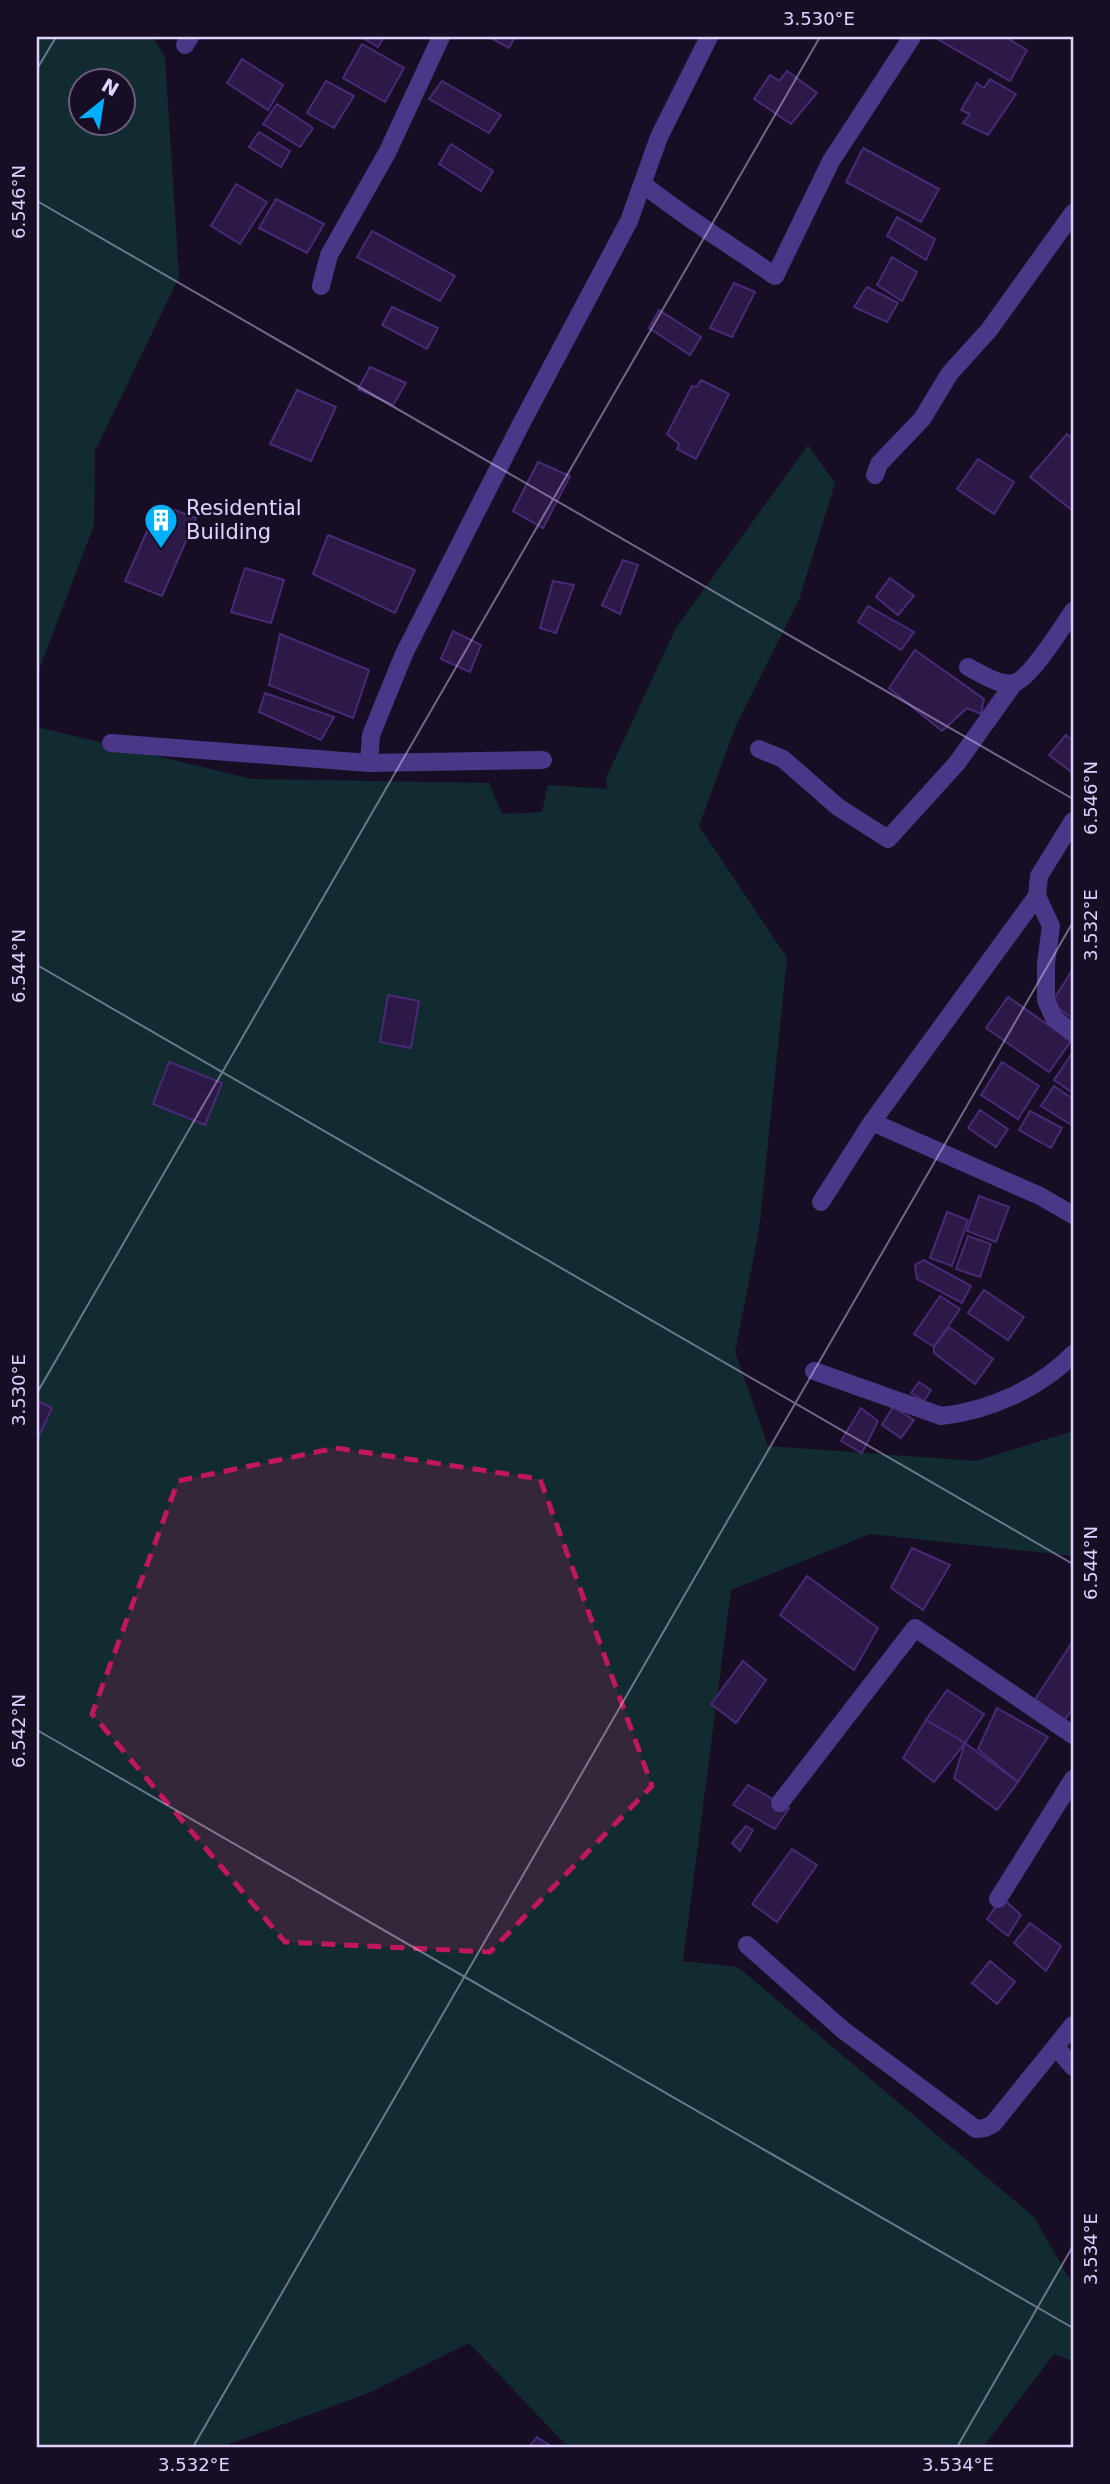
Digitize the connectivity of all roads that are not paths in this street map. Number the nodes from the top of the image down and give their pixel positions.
1 (441, 37) edge
2 (709, 37) edge
3 (912, 37) edge
4 (643, 184) junction
5 (1073, 213) edge
6 (321, 285) dead end
7 (875, 475) dead end
8 (1073, 611) edge
9 (968, 667) dead end
10 (1014, 683) junction
11 (111, 743) dead end
12 (759, 749) dead end
13 (543, 760) dead end
14 (369, 763) junction
15 (1073, 821) edge
16 (1037, 895) junction
17 (1073, 1033) edge
18 (872, 1122) junction
19 (821, 1202) dead end
20 (1073, 1215) edge
21 (1073, 1354) edge
22 (814, 1371) dead end
23 (1073, 1735) edge
24 (1073, 1779) edge
25 (780, 1803) dead end
26 (998, 1899) dead end
27 (747, 1945) dead end
28 (1073, 2025) edge
29 (1056, 2047) junction
30 (1073, 2067) edge

1 - 6 street
2 - 4 street
3 - 4 street
4 - 14 street
5 - 7 street
8 - 10 street
9 - 10 street
10 - 12 street
11 - 14 street
13 - 14 street
15 - 16 street
16 - 17 street
16 - 18 street
18 - 19 street
18 - 20 street
21 - 22 street
23 - 25 street
24 - 26 street
27 - 29 street
28 - 29 street
29 - 30 street

